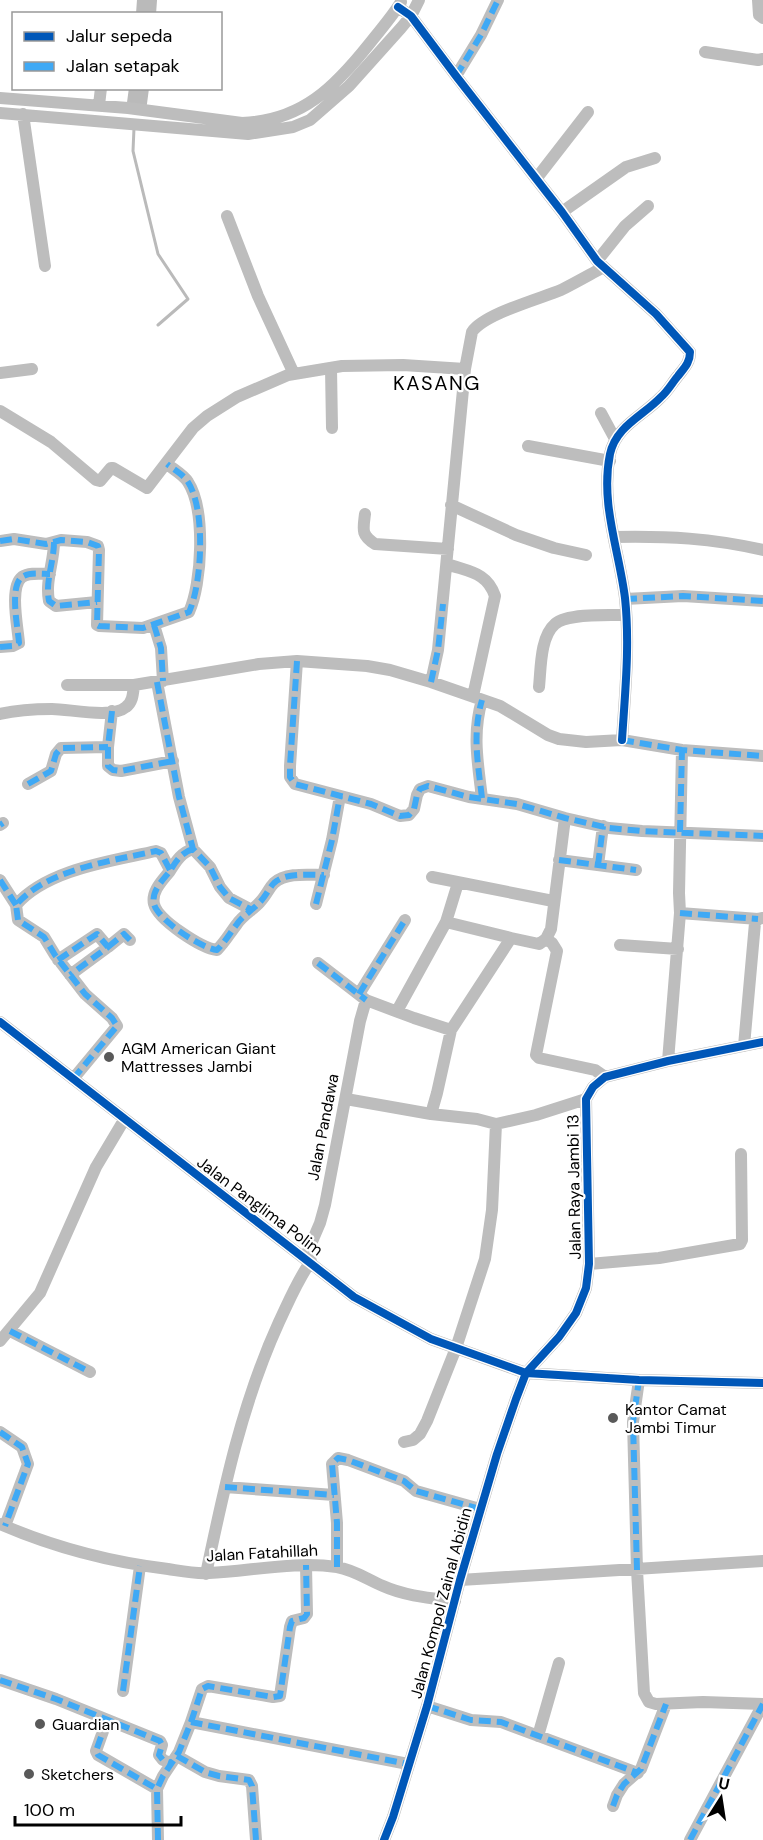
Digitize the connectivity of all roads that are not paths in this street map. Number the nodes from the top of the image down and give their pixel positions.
1 (419, 0) edge
2 (498, 0) edge
3 (758, 0) edge
4 (400, 4) edge
5 (411, 16) junction
6 (763, 18) edge
7 (705, 52) dead end
8 (763, 59) edge
9 (456, 76) junction
10 (344, 83) junction
11 (101, 90) edge
12 (0, 98) edge
13 (99, 105) junction
14 (588, 112) dead end
15 (0, 113) edge
16 (23, 114) junction
17 (259, 128) junction
18 (655, 158) dead end
19 (536, 179) junction
20 (648, 206) dead end
21 (562, 212) junction
22 (227, 216) dead end
23 (600, 264) junction
24 (45, 266) dead end
25 (331, 368) junction
26 (32, 369) dead end
27 (465, 369) junction
28 (0, 373) edge
29 (294, 375) junction
30 (0, 411) edge
31 (601, 413) dead end
32 (332, 428) dead end
33 (615, 440) junction
34 (528, 446) dead end
35 (610, 460) junction
36 (167, 464) junction
37 (451, 505) junction
38 (365, 513) dead end
39 (614, 537) junction
40 (0, 541) edge
41 (54, 542) junction
42 (448, 549) junction
43 (763, 550) edge
44 (586, 555) dead end
45 (447, 564) junction
46 (50, 574) junction
47 (625, 599) junction
48 (763, 601) edge
49 (97, 602) junction
50 (625, 615) junction
51 (154, 625) junction
52 (0, 647) edge
53 (297, 661) junction
54 (160, 682) junction
55 (431, 682) junction
56 (67, 685) dead end
57 (134, 685) junction
58 (539, 687) dead end
59 (478, 698) junction
60 (112, 711) junction
61 (0, 714) edge
62 (622, 740) junction
63 (108, 747) junction
64 (682, 750) junction
65 (763, 756) edge
66 (173, 761) junction
67 (28, 784) dead end
68 (340, 796) junction
69 (482, 798) junction
70 (565, 818) junction
71 (603, 826) junction
72 (680, 832) junction
73 (763, 836) edge
74 (193, 849) junction
75 (559, 860) junction
76 (598, 865) junction
77 (170, 870) junction
78 (636, 870) dead end
79 (324, 875) junction
80 (432, 877) dead end
81 (0, 880) edge
82 (458, 883) junction
83 (553, 901) junction
84 (316, 904) dead end
85 (16, 905) junction
86 (250, 909) junction
87 (680, 912) junction
88 (760, 918) edge
89 (405, 920) dead end
90 (446, 922) junction
91 (511, 938) junction
92 (130, 939) dead end
93 (546, 939) junction
94 (620, 945) dead end
95 (108, 947) junction
96 (678, 949) junction
97 (58, 960) junction
98 (318, 963) dead end
99 (70, 975) junction
100 (363, 997) junction
101 (397, 1011) junction
102 (0, 1022) edge
103 (451, 1030) junction
104 (763, 1042) edge
105 (744, 1046) junction
106 (668, 1061) junction
107 (605, 1077) junction
108 (73, 1079) junction
109 (345, 1099) junction
110 (586, 1099) junction
111 (431, 1114) junction
112 (124, 1120) junction
113 (496, 1124) junction
114 (741, 1154) dead end
115 (308, 1260) junction
116 (589, 1264) junction
117 (10, 1330) junction
118 (0, 1341) edge
119 (456, 1348) junction
120 (90, 1372) dead end
121 (526, 1373) junction
122 (639, 1380) junction
123 (763, 1383) edge
124 (0, 1432) edge
125 (404, 1442) dead end
126 (225, 1487) junction
127 (334, 1495) junction
128 (480, 1509) junction
129 (3, 1525) edge
130 (763, 1561) edge
131 (306, 1565) junction
132 (140, 1566) junction
133 (337, 1567) junction
134 (637, 1570) junction
135 (206, 1574) junction
136 (460, 1580) junction
137 (454, 1601) junction
138 (559, 1663) dead end
139 (0, 1680) edge
140 (123, 1691) dead end
141 (666, 1704) junction
142 (763, 1704) edge
143 (427, 1706) junction
144 (107, 1720) junction
145 (192, 1722) junction
146 (538, 1736) junction
147 (174, 1759) junction
148 (408, 1764) junction
149 (638, 1773) junction
150 (157, 1789) junction
151 (613, 1806) dead end
152 (158, 1840) edge
153 (256, 1840) edge
154 (384, 1840) edge
155 (690, 1840) edge

1 - 5 street
2 - 9 street
3 - 6 street
4 - 5 street
4 - 10 street
5 - 9 street
5 - 10 street
7 - 8 street
9 - 19 street
10 - 17 street
11 - 13 street
12 - 13 street
13 - 17 street
14 - 19 street
15 - 16 street
16 - 17 street
16 - 24 street
18 - 21 street
19 - 21 street
20 - 23 street
21 - 23 street
22 - 29 street
23 - 27 street
23 - 33 street
25 - 27 street
25 - 29 street
25 - 32 street
26 - 28 street
27 - 37 street
29 - 36 street
30 - 36 street
31 - 33 street
33 - 35 street
34 - 35 street
35 - 39 street
36 - 51 street
37 - 42 street
37 - 44 street
38 - 42 street
39 - 43 street
39 - 47 street
40 - 41 street
41 - 46 street
41 - 49 street
42 - 45 street
45 - 55 street
45 - 59 street
46 - 49 street
46 - 52 street
47 - 48 street
47 - 50 street
49 - 51 street
50 - 58 street
50 - 62 street
51 - 54 street
53 - 54 street
53 - 55 street
53 - 68 street
54 - 57 street
54 - 66 street
55 - 59 street
56 - 57 street
57 - 60 street
59 - 62 street
59 - 69 street
60 - 61 street
60 - 63 street
62 - 64 street
63 - 66 street
63 - 67 street
64 - 65 street
64 - 72 street
66 - 74 street
68 - 69 street
68 - 79 street
69 - 70 street
70 - 71 street
70 - 75 street
71 - 72 street
71 - 76 street
72 - 73 street
72 - 87 street
74 - 77 street
74 - 86 street
75 - 76 street
75 - 83 street
76 - 78 street
77 - 85 street
77 - 86 street
79 - 84 street
79 - 86 street
80 - 82 street
81 - 85 street
82 - 83 street
82 - 90 street
83 - 93 street
85 - 97 street
87 - 88 street
87 - 96 street
88 - 105 street
89 - 100 street, Jalan Pandawa
90 - 91 street
90 - 101 street
91 - 93 street
91 - 103 street
92 - 95 street
93 - 107 street
94 - 96 street
95 - 97 street
95 - 99 street
96 - 106 street
97 - 99 street
98 - 100 street
99 - 108 street
100 - 101 street
100 - 109 street, Jalan Pandawa
101 - 103 street
102 - 108 street, Jalan Panglima Polim
103 - 111 street
104 - 105 street
105 - 106 street
106 - 107 street
107 - 110 street, Jalan Raya Jambi 13
108 - 112 street, Jalan Panglima Polim
109 - 111 street
109 - 115 street, Jalan Pandawa
110 - 113 street
110 - 116 street, Jalan Raya Jambi 13
111 - 113 street
112 - 115 street, Jalan Panglima Polim
112 - 117 street
113 - 119 street
114 - 116 street
115 - 119 street, Jalan Panglima Polim
115 - 126 street, Jalan Pandawa
116 - 121 street, Jalan Raya Jambi 13
117 - 118 street
117 - 120 street
119 - 121 street, Jalan Panglima Polim
119 - 125 street
121 - 122 street, Jalan Panglima Polim
121 - 128 street, Jalan Kompol Zainal Abidin
122 - 123 street, Jalan Panglima Polim
122 - 134 street
124 - 129 street
126 - 127 street
126 - 135 street, Jalan Pandawa
127 - 128 street
127 - 133 street
128 - 136 street, Jalan Kompol Zainal Abidin
129 - 132 street, Jalan Fatahillah
130 - 134 street
131 - 133 street, Jalan Fatahillah
131 - 135 street, Jalan Fatahillah
131 - 145 street
132 - 135 street, Jalan Fatahillah
132 - 140 street
133 - 137 street, Jalan Fatahillah
134 - 136 street
134 - 141 street
136 - 137 street, Jalan Kompol Zainal Abidin
137 - 143 street, Jalan Kompol Zainal Abidin
138 - 146 street
139 - 144 street
141 - 142 street
141 - 149 street
142 - 155 street
143 - 146 street
143 - 148 street, Jalan Kompol Zainal Abidin
144 - 147 street
144 - 150 street
145 - 147 street
145 - 148 street
146 - 149 street
147 - 150 street
147 - 153 street
148 - 154 street, Jalan Kompol Zainal Abidin
149 - 151 street
150 - 152 street

